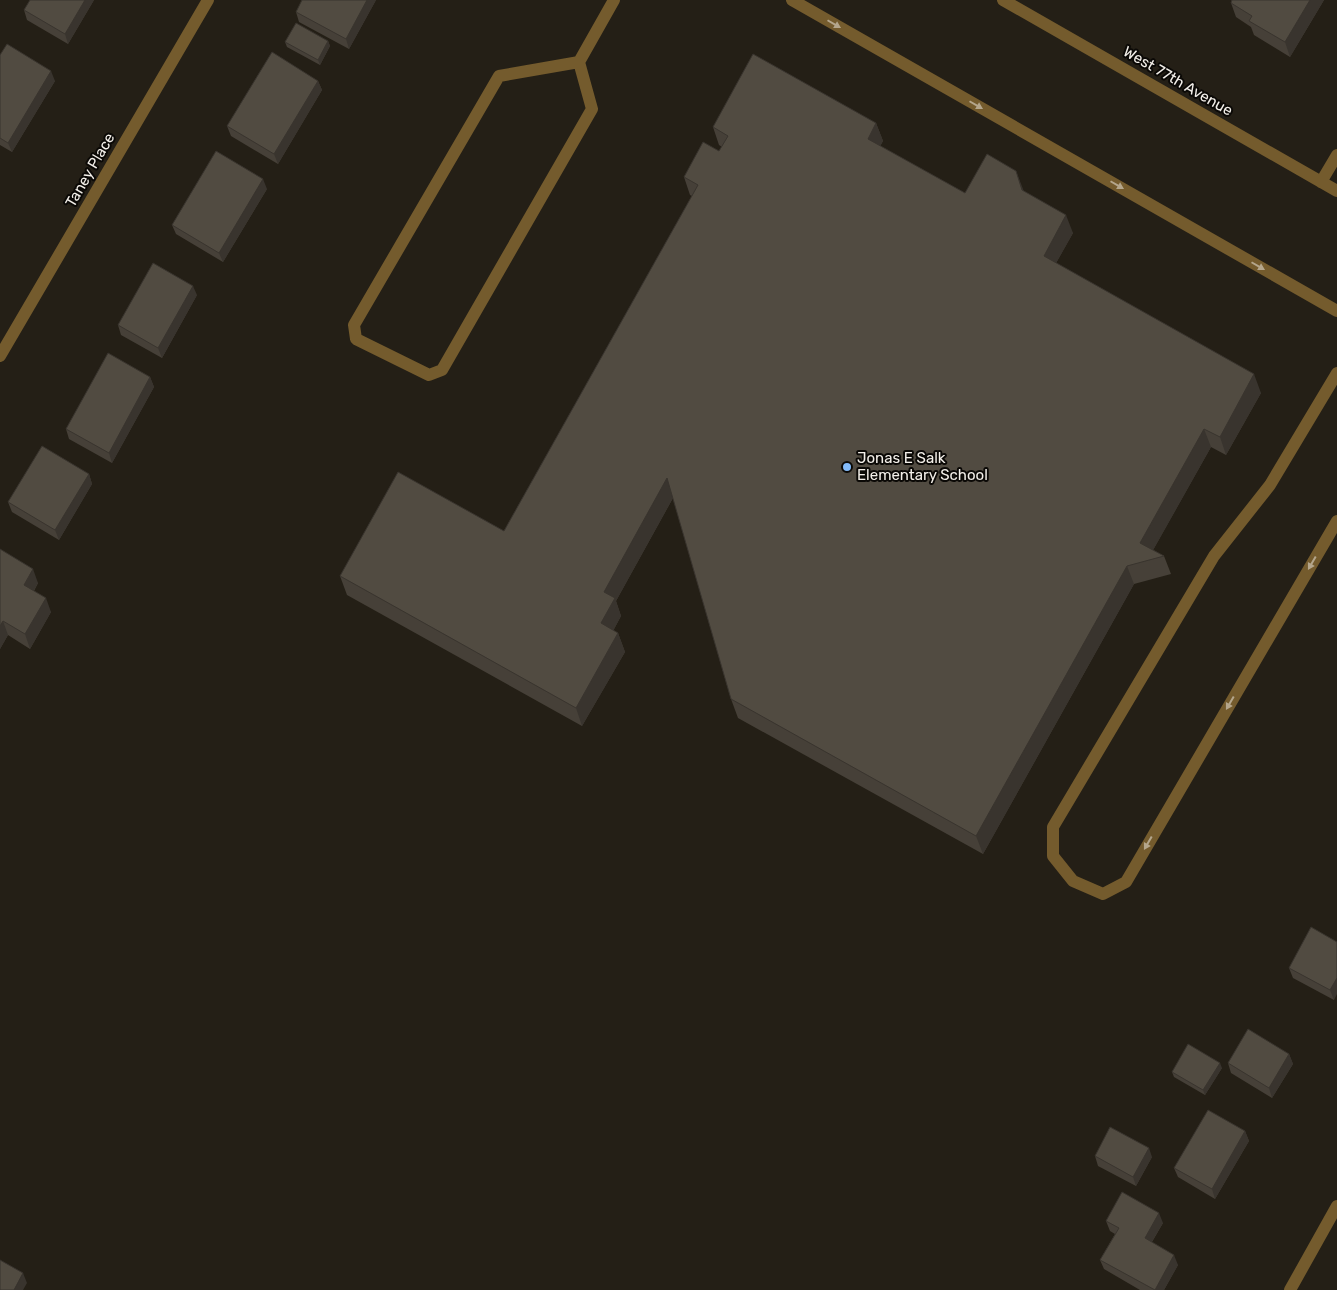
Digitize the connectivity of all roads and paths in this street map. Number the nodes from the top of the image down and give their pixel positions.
1 (208, 0) edge
2 (614, 0) edge
3 (792, 0) edge
4 (1003, 0) edge
5 (579, 62) junction
6 (1337, 155) edge
7 (1321, 182) junction
8 (1337, 191) edge
9 (1337, 311) edge
10 (0, 356) edge
11 (1337, 374) edge
12 (1337, 521) edge
13 (1337, 1206) edge
14 (1290, 1290) edge

1 - 10 street, Taney Place
2 - 5 street
3 -> 9 street
4 - 7 street, West 77th Avenue
5 - 5 street
6 - 7 street
7 - 8 street, West 77th Avenue
12 -> 11 street
13 - 14 street

